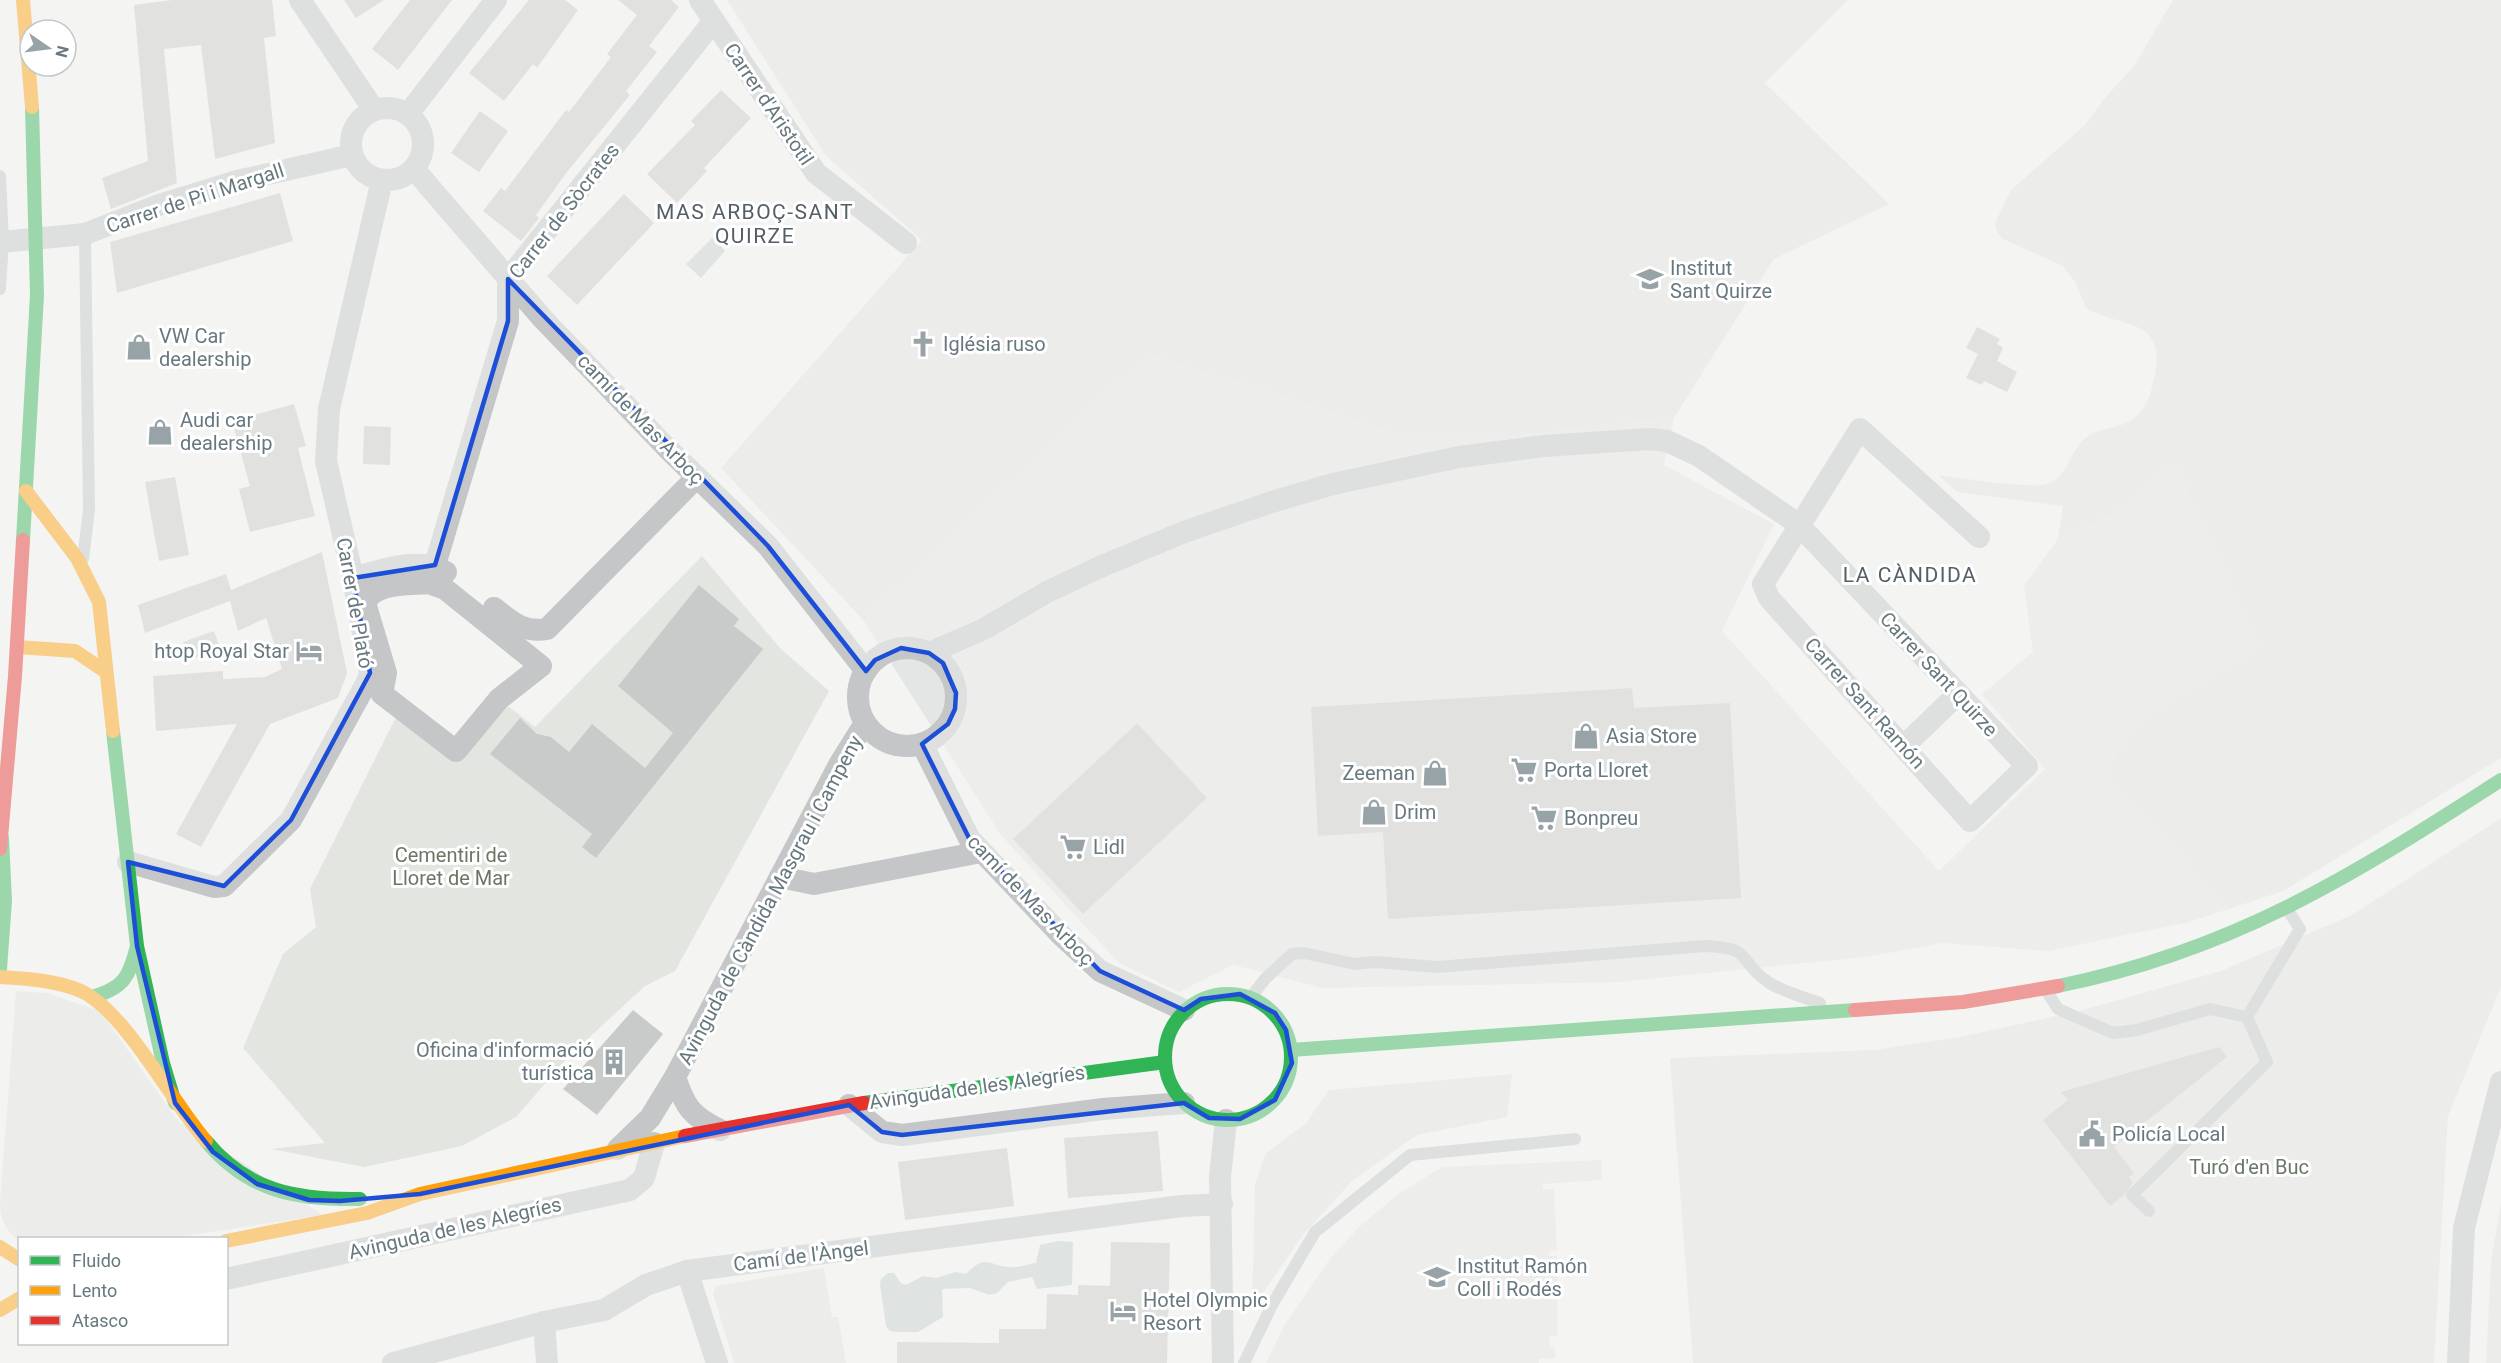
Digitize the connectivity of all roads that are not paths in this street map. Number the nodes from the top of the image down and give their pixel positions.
1 (23, 0) edge
2 (300, 0) edge
3 (496, 0) edge
4 (700, 0) edge
5 (713, 22) junction
6 (374, 110) junction
7 (408, 114) junction
8 (352, 155) junction
9 (414, 169) junction
10 (0, 176) edge
11 (382, 180) junction
12 (85, 234) junction
13 (38, 239) junction
14 (2, 242) edge
15 (906, 243) dead end
16 (508, 279) junction
17 (0, 289) edge
18 (697, 477) junction
19 (26, 491) junction
20 (1798, 524) junction
21 (24, 536) junction
22 (1979, 537) dead end
23 (8, 541) dead end
24 (435, 565) junction
25 (82, 566) junction
26 (353, 578) junction
27 (100, 618) junction
28 (0, 630) edge
29 (18, 632) junction
30 (78, 642) junction
31 (16, 647) junction
32 (929, 653) junction
33 (866, 671) junction
34 (106, 672) junction
35 (382, 694) joint
36 (1958, 694) junction
37 (865, 723) junction
38 (922, 744) junction
39 (1904, 746) junction
40 (2501, 780) edge
41 (1970, 821) joint
42 (1, 844) edge
43 (981, 852) junction
44 (128, 862) junction
45 (780, 877) junction
46 (2287, 908) junction
47 (137, 946) junction
48 (0, 969) edge
49 (0, 977) edge
50 (2046, 990) junction
51 (92, 997) junction
52 (1251, 997) junction
53 (1184, 1010) junction
54 (1844, 1011) junction
55 (2247, 1017) junction
56 (1292, 1050) junction
57 (1165, 1062) junction
58 (675, 1077) junction
59 (2501, 1082) edge
60 (175, 1103) junction
61 (1185, 1103) junction
62 (849, 1105) junction
63 (1226, 1120) junction
64 (720, 1130) junction
65 (1575, 1139) dead end
66 (654, 1143) junction
67 (618, 1149) junction
68 (420, 1194) junction
69 (1222, 1204) junction
70 (2149, 1212) dead end
71 (228, 1241) edge
72 (0, 1247) edge
73 (18, 1259) edge
74 (687, 1270) junction
75 (228, 1279) edge
76 (18, 1299) edge
77 (0, 1310) edge
78 (543, 1322) junction
79 (1251, 1345) junction
80 (1223, 1354) edge
81 (398, 1363) edge
82 (547, 1363) edge
83 (717, 1363) edge
84 (1244, 1363) edge
85 (2458, 1363) edge

1 - 13 main road
2 - 6 street
3 - 7 street
4 - 5 street, Carrer d'Aristotil
5 - 15 street, Carrer d'Aristotil
5 - 16 street, Carrer de Sòcrates
6 - 7 street
6 - 8 street
7 - 9 street
8 - 11 street
8 - 12 street, Carrer de Pi i Margall
9 - 11 street
9 - 16 street, camí de Mas Arboç
10 - 14 lane
11 - 26 street, Carrer de Plató
12 - 13 street, Carrer de Pi i Margall
12 - 25 lane
13 - 14 street, Carrer de Pi i Margall
13 - 19 main road
14 - 17 lane
16 - 18 street, camí de Mas Arboç
16 - 24 street, Carrer de Sòcrates
18 - 24 street
18 - 33 street, camí de Mas Arboç
19 - 21 main road
19 - 25 main road
20 - 22 street
20 - 32 street
20 - 36 street, Carrer Sant Quirze
20 - 39 street, Carrer Sant Ramón
21 - 23 main road
21 - 29 main road
24 - 26 street
25 - 27 main road
26 - 44 street, Carrer de Plató
27 - 30 main road
27 - 34 main road
28 - 29 main road
29 - 31 main road
30 - 31 main road
30 - 34 main road
31 - 42 main road
32 - 33 street
32 - 38 street
33 - 37 street
34 - 44 main road
35 - 35 street
36 - 39 street
36 - 41 street, Carrer Sant Quirze
37 - 38 street
37 - 45 street, Avinguda de Càndida Masgrau i Campeny
38 - 43 street, camí de Mas Arboç
39 - 41 street, Carrer Sant Ramón
40 - 46 main road
42 - 48 main road
43 - 45 street
43 - 53 street, camí de Mas Arboç
44 - 47 main road
45 - 58 street, Avinguda de Càndida Masgrau i Campeny
46 - 50 main road
46 - 55 lane
47 - 51 main road
47 - 60 main road
49 - 51 main road
50 - 54 main road
50 - 55 lane
51 - 60 main road
52 - 53 main road
52 - 54 lane
52 - 56 main road
53 - 57 main road
54 - 56 main road
55 - 70 lane
56 - 63 main road
57 - 61 main road
57 - 62 main road, Avinguda de les Alegríes
58 - 64 street, Avinguda de Càndida Masgrau i Campeny
58 - 67 street, Avinguda de Càndida Masgrau i Campeny
59 - 85 street
60 - 68 main road
61 - 62 street, Avinguda de les Alegríes
61 - 63 main road
62 - 64 main road
63 - 69 street
64 - 66 main road
65 - 79 lane
66 - 67 main road
66 - 75 street, Avinguda de les Alegríes
67 - 68 main road
68 - 71 main road
69 - 74 street, Camí de l'Àngel
69 - 80 street
72 - 73 main road
74 - 78 street, Camí de l'Àngel
74 - 83 street
76 - 77 main road
78 - 81 street, Camí de l'Àngel
78 - 82 street
79 - 80 lane
79 - 84 lane

